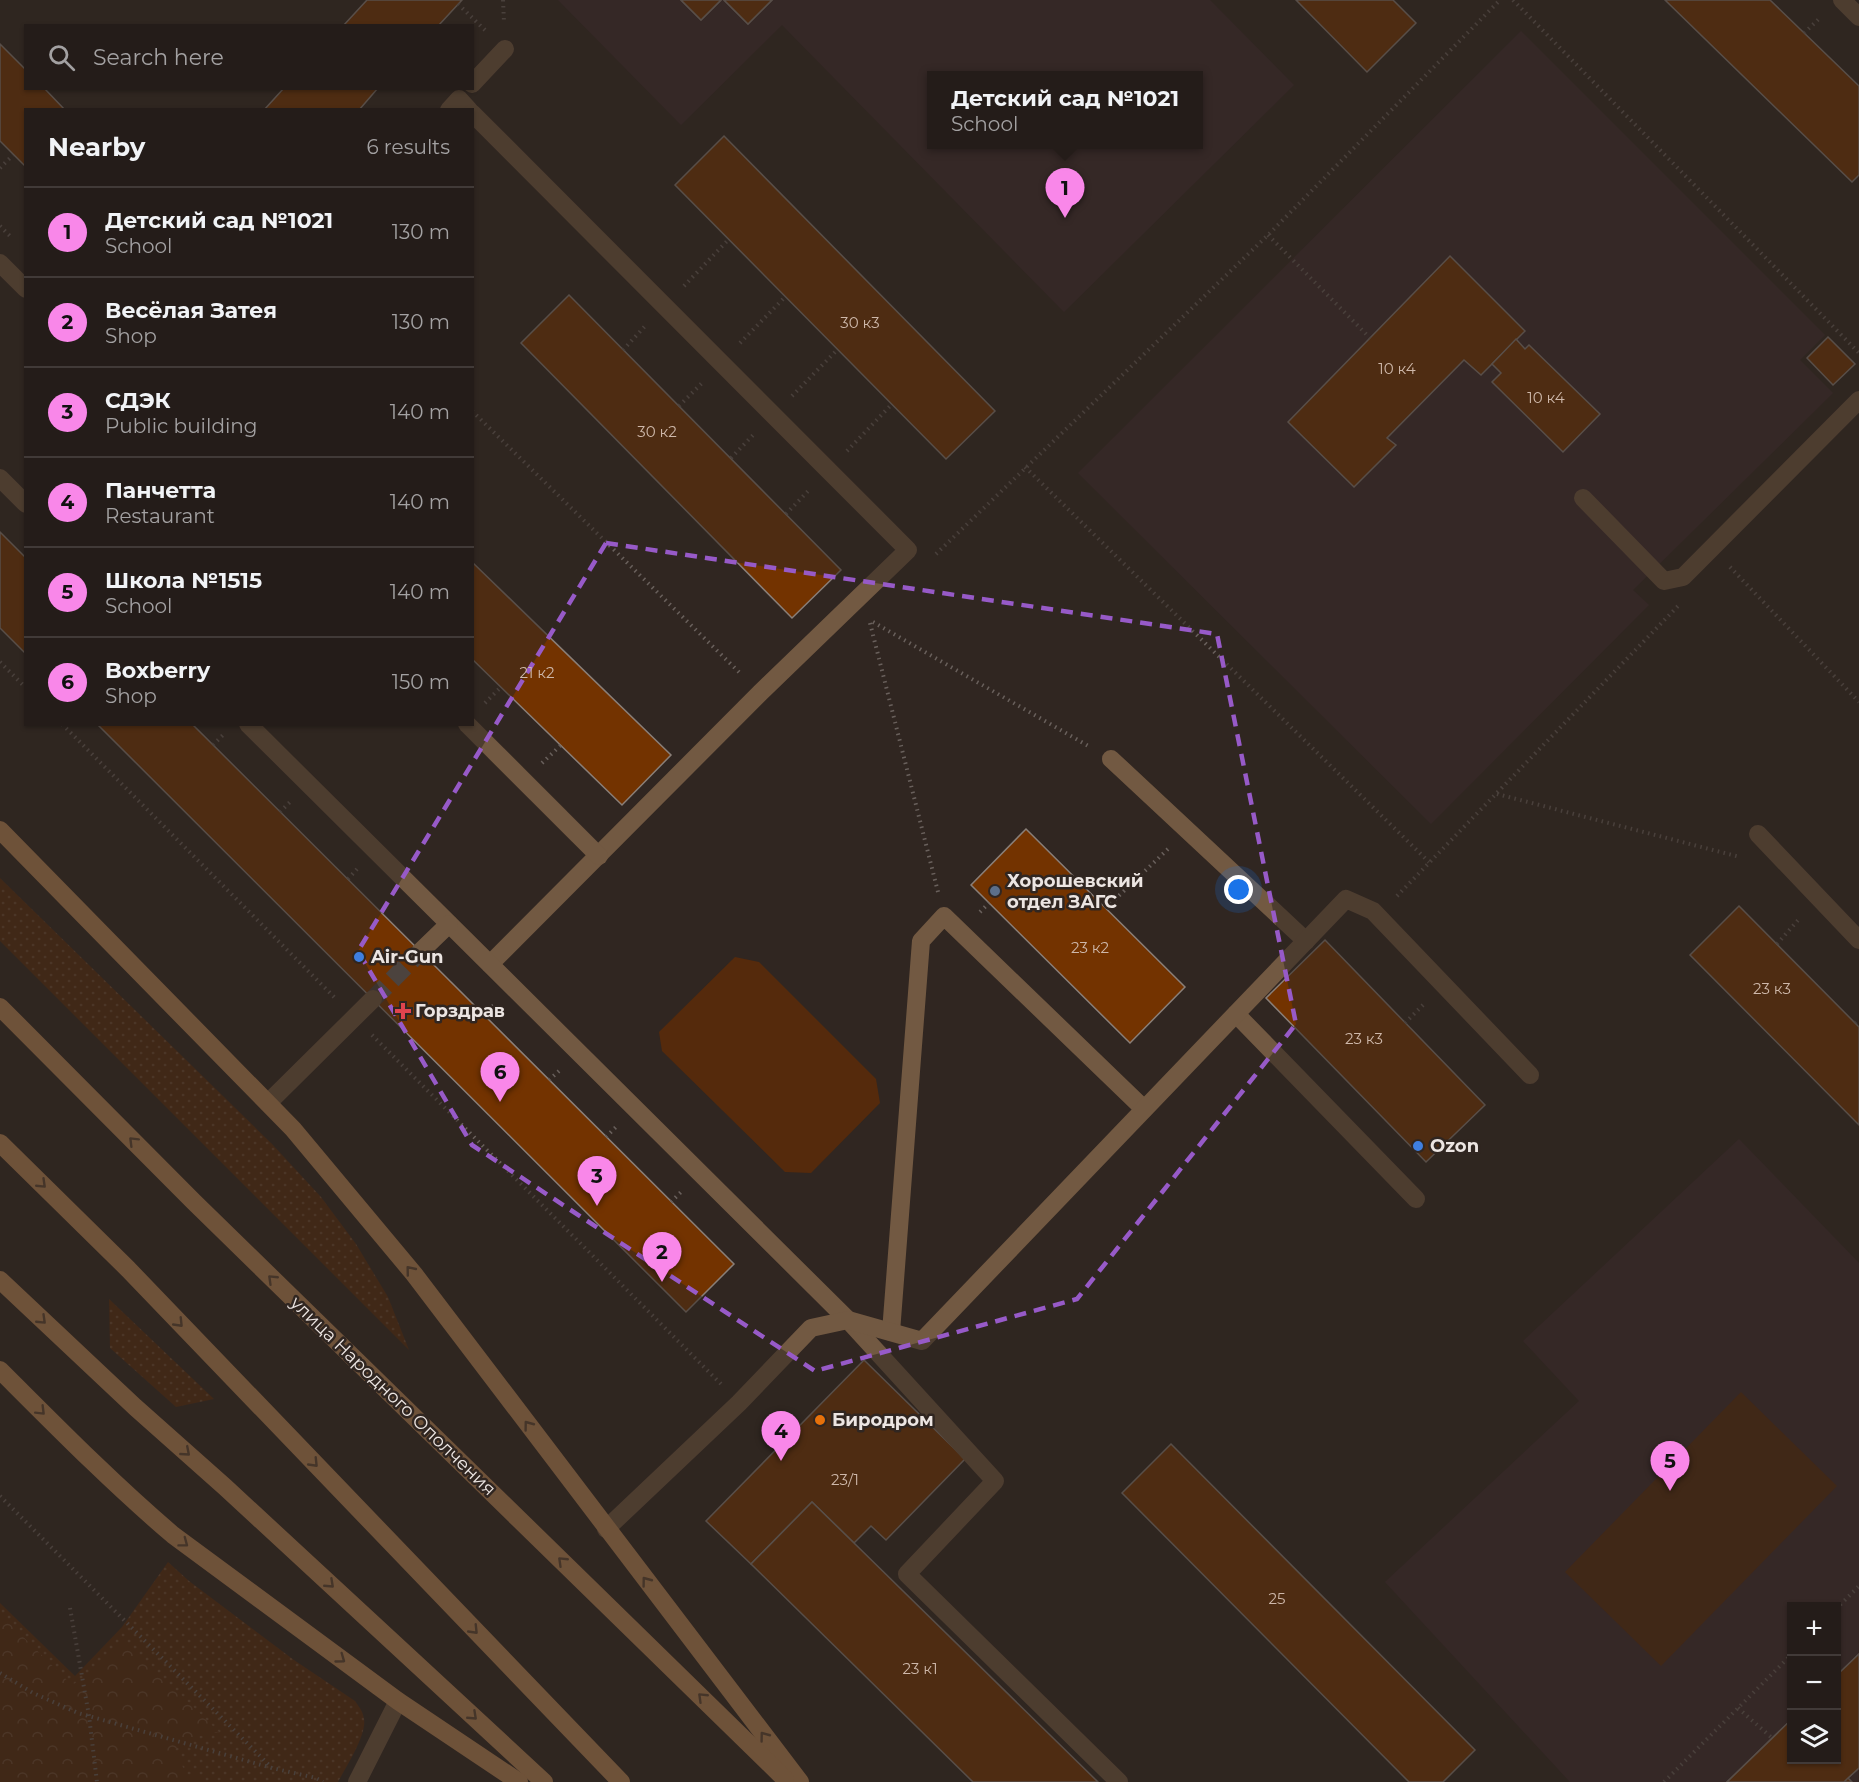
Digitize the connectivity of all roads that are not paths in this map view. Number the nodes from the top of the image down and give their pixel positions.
1 (1842, 0) edge
2 (1859, 17) edge
3 (505, 49) road end
4 (474, 82) edge
5 (474, 115) edge
6 (0, 263) edge
7 (24, 287) edge
8 (1859, 400) edge
9 (0, 478) edge
10 (1583, 498) dead end
11 (24, 502) edge
12 (250, 726) edge
13 (469, 726) edge
14 (1111, 759) road end
15 (0, 830) edge
16 (1758, 834) dead end
17 (599, 856) junction
18 (449, 924) junction
19 (1859, 940) edge
20 (1306, 941) junction
21 (420, 952) tunnel mouth
22 (490, 964) junction
23 (373, 999) tunnel mouth
24 (0, 1007) edge
25 (1236, 1014) junction
26 (1530, 1075) dead end
27 (268, 1103) junction
28 (1144, 1110) junction
29 (0, 1143) edge
30 (1416, 1199) dead end
31 (0, 1280) edge
32 (848, 1320) junction
33 (891, 1332) junction
34 (0, 1370) edge
35 (606, 1529) junction
36 (398, 1701) junction
37 (357, 1782) edge
38 (519, 1782) edge
39 (544, 1782) edge
40 (621, 1782) edge
41 (789, 1782) edge
42 (800, 1782) edge
43 (1119, 1782) edge

1 - 2 lane
3 - 4 lane
5 - 17 lane
6 - 7 lane
8 - 10 lane
9 - 11 lane
12 - 18 lane
13 - 17 lane
14 - 20 lane
15 - 27 main road
16 - 19 lane
17 - 22 lane
18 - 21 lane
18 - 22 lane
20 - 25 lane
20 - 26 lane
22 - 32 lane
23 - 27 lane
41 -> 24 main road, улица Народного Ополчения
25 - 28 lane
25 - 30 lane
35 -> 27 main road
28 - 33 lane
28 - 33 lane
29 -> 40 main road
31 -> 39 main road
32 - 33 lane
32 - 35 lane
32 - 43 lane
34 -> 36 main road
42 -> 35 main road
36 - 37 lane
36 - 38 main road

